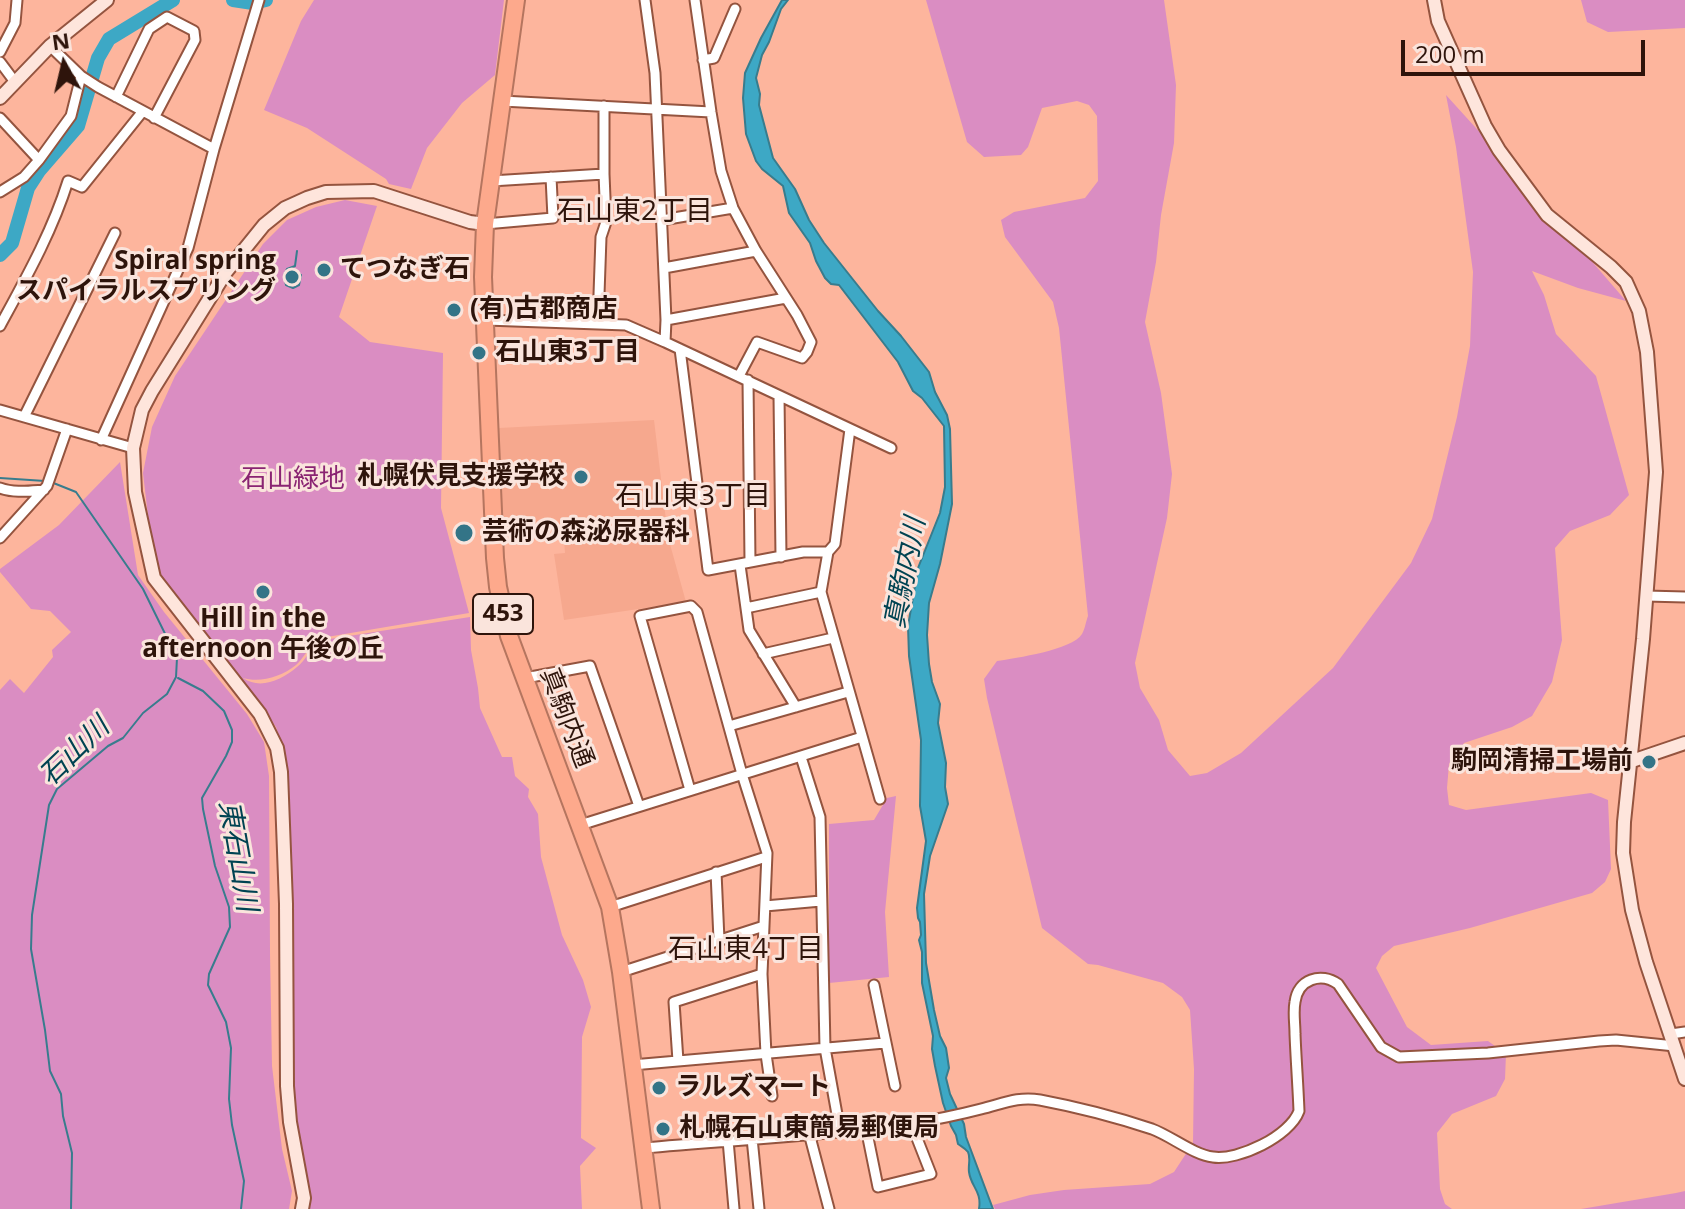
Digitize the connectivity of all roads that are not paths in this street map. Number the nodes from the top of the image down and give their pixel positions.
1 (17, 0) edge
2 (107, 0) edge
3 (259, 0) edge
4 (516, 0) edge
5 (645, 0) edge
6 (695, 0) edge
7 (1434, 0) edge
8 (735, 9) dead end
9 (50, 46) junction
10 (0, 52) edge
11 (703, 60) junction
12 (0, 62) edge
13 (83, 77) junction
14 (15, 82) junction
15 (116, 97) junction
16 (0, 98) edge
17 (502, 101) junction
18 (604, 106) junction
19 (656, 108) junction
20 (143, 111) junction
21 (711, 112) junction
22 (0, 118) edge
23 (154, 118) junction
24 (214, 149) junction
25 (39, 160) junction
26 (604, 174) junction
27 (551, 177) junction
28 (491, 181) junction
29 (0, 192) edge
30 (733, 208) junction
31 (662, 220) junction
32 (485, 224) junction
33 (115, 233) dead end
34 (756, 251) junction
35 (664, 268) junction
36 (786, 298) junction
37 (486, 320) junction
38 (666, 320) junction
39 (598, 323) junction
40 (0, 326) edge
41 (665, 342) junction
42 (680, 349) junction
43 (744, 378) junction
44 (779, 396) junction
45 (0, 410) edge
46 (24, 417) junction
47 (67, 429) junction
48 (850, 429) junction
49 (101, 440) junction
50 (133, 448) junction
51 (891, 448) dead end
52 (47, 484) junction
53 (0, 488) edge
54 (0, 538) edge
55 (828, 552) junction
56 (781, 557) junction
57 (745, 563) junction
58 (821, 592) junction
59 (1646, 596) junction
60 (1685, 597) edge
61 (746, 608) junction
62 (833, 638) junction
63 (763, 654) junction
64 (525, 678) junction
65 (848, 692) junction
66 (796, 707) junction
67 (729, 726) junction
68 (862, 737) junction
69 (1685, 743) edge
70 (801, 757) junction
71 (1629, 762) junction
72 (742, 774) junction
73 (690, 790) junction
74 (880, 799) dead end
75 (639, 806) junction
76 (580, 825) junction
77 (766, 857) junction
78 (716, 872) junction
79 (821, 901) junction
80 (765, 906) junction
81 (610, 907) junction
82 (764, 926) junction
83 (719, 940) junction
84 (621, 972) junction
85 (762, 974) junction
86 (874, 985) dead end
87 (1685, 1032) edge
88 (1673, 1040) junction
89 (885, 1043) junction
90 (825, 1048) junction
91 (766, 1054) junction
92 (678, 1061) junction
93 (632, 1065) junction
94 (1685, 1079) edge
95 (895, 1086) dead end
96 (772, 1096) dead end
97 (915, 1123) junction
98 (866, 1128) junction
99 (840, 1131) junction
100 (809, 1133) junction
101 (752, 1138) junction
102 (728, 1140) junction
103 (643, 1148) junction
104 (302, 1209) edge
105 (651, 1209) edge
106 (734, 1209) edge
107 (759, 1209) edge
108 (829, 1209) edge

1 - 10 street
2 - 9 street
3 - 24 street
4 - 17 highway, 真駒内通 / 453
5 - 19 street
6 - 11 street
7 - 59 street
8 - 11 street
9 - 13 street
9 - 14 street
11 - 21 street
12 - 14 street
13 - 15 street
13 - 25 street
14 - 16 street
15 - 20 street
15 - 23 street
17 - 18 street
17 - 28 highway, 真駒内通 / 453
18 - 19 street
18 - 26 street
19 - 21 street
19 - 31 street
20 - 23 street
20 - 40 street
21 - 30 street
22 - 25 street
23 - 24 street
24 - 49 street
25 - 29 street
26 - 27 street
26 - 39 street
27 - 28 street
27 - 32 street
28 - 32 highway, 真駒内通 / 453
30 - 31 street
30 - 34 street
31 - 35 street
32 - 37 highway, 真駒内通 / 453
32 - 50 street
33 - 46 street
34 - 35 street
34 - 36 street
35 - 38 street
36 - 38 street
36 - 43 street
37 - 39 street
37 - 64 highway, 真駒内通 / 453
38 - 41 street
39 - 41 street
41 - 42 street
42 - 43 street
42 - 57 street
43 - 44 street
43 - 57 street
44 - 48 street
44 - 56 street
45 - 46 street
46 - 47 street
47 - 49 street
47 - 52 street
48 - 51 street
48 - 55 street
49 - 50 street
50 - 104 street
52 - 53 street
52 - 54 street
55 - 56 street
55 - 58 street
56 - 57 street
57 - 61 street
58 - 61 street
58 - 62 street
59 - 60 street
59 - 71 street
61 - 63 street
62 - 63 street
62 - 65 street
63 - 66 street
64 - 75 street
64 - 76 highway, 真駒内通 / 453
65 - 66 street
65 - 68 street
66 - 67 street
67 - 72 street
67 - 73 street
68 - 70 street
68 - 74 street
69 - 71 street
70 - 72 street
70 - 79 street
71 - 88 street
72 - 73 street
72 - 77 street
73 - 75 street
75 - 76 street
76 - 81 highway, 真駒内通 / 453
77 - 78 street
77 - 80 street
78 - 81 street
78 - 83 street
79 - 80 street
79 - 90 street
80 - 82 street
81 - 84 highway, 真駒内通 / 453
82 - 83 street
82 - 85 street
83 - 84 street
84 - 93 highway, 真駒内通 / 453
85 - 91 street
85 - 92 street
86 - 89 street
87 - 88 street
88 - 94 street
88 - 97 street
89 - 90 street
89 - 95 street
90 - 91 street
90 - 99 street
91 - 92 street
91 - 96 street
92 - 93 street
93 - 103 highway, 真駒内通 / 453
97 - 98 street
97 - 98 street
98 - 99 street
99 - 100 street
100 - 101 street
100 - 108 street
101 - 102 street
101 - 107 street
102 - 103 street
102 - 106 street
103 - 105 highway, 真駒内通 / 453

